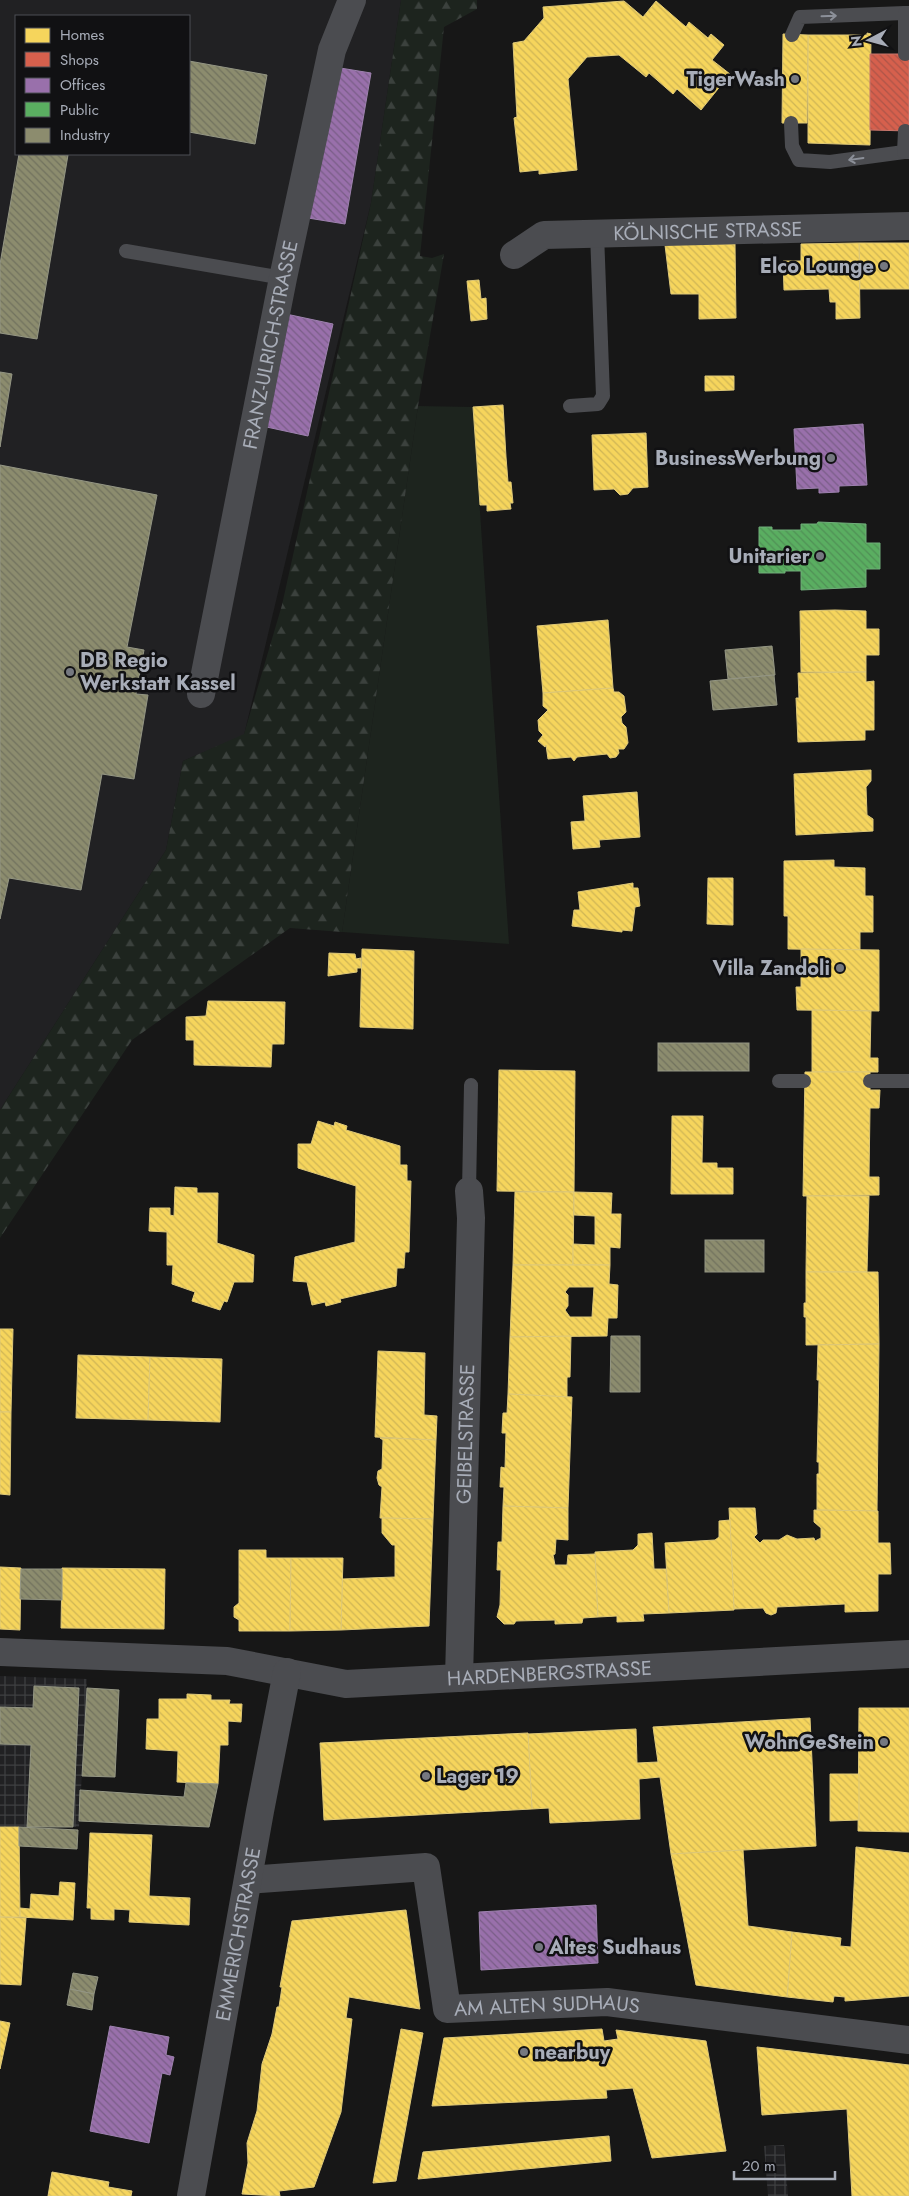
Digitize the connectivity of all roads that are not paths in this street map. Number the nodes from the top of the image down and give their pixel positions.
1 (352, 0) edge
2 (907, 13) edge
3 (792, 34) dead end
4 (905, 54) dead end
5 (792, 123) dead end
6 (904, 131) dead end
7 (907, 152) edge
8 (909, 226) edge
9 (597, 233) junction
10 (126, 251) dead end
11 (514, 255) dead end
12 (283, 278) junction
13 (570, 406) dead end
14 (202, 694) dead end
15 (779, 1081) dead end
16 (804, 1081) dead end
17 (870, 1081) dead end
18 (909, 1081) edge
19 (471, 1085) dead end
20 (469, 1191) joint
21 (0, 1652) edge
22 (909, 1654) edge
23 (287, 1672) junction
24 (459, 1678) junction
25 (248, 1880) junction
26 (909, 2040) edge
27 (191, 2196) edge

1 - 12 street, FRANZ-ULRICH-STRASSE
3 -> 2 lane
2 - 4 lane
7 -> 5 lane
6 - 7 lane
8 - 9 street, KÖLNISCHE STRASSE
9 - 11 street, KÖLNISCHE STRASSE
9 - 13 lane
10 - 12 lane
12 - 14 street, FRANZ-ULRICH-STRASSE
15 - 16 lane
17 - 18 lane
19 - 20 lane
20 - 24 street, GEIBELSTRASSE
21 - 23 street, HARDENBERGSTRASSE
22 - 24 street, HARDENBERGSTRASSE
23 - 24 street, HARDENBERGSTRASSE
23 - 25 street, EMMERICHSTRASSE
25 - 26 street, AM ALTEN SUDHAUS
25 - 27 street, EMMERICHSTRASSE

